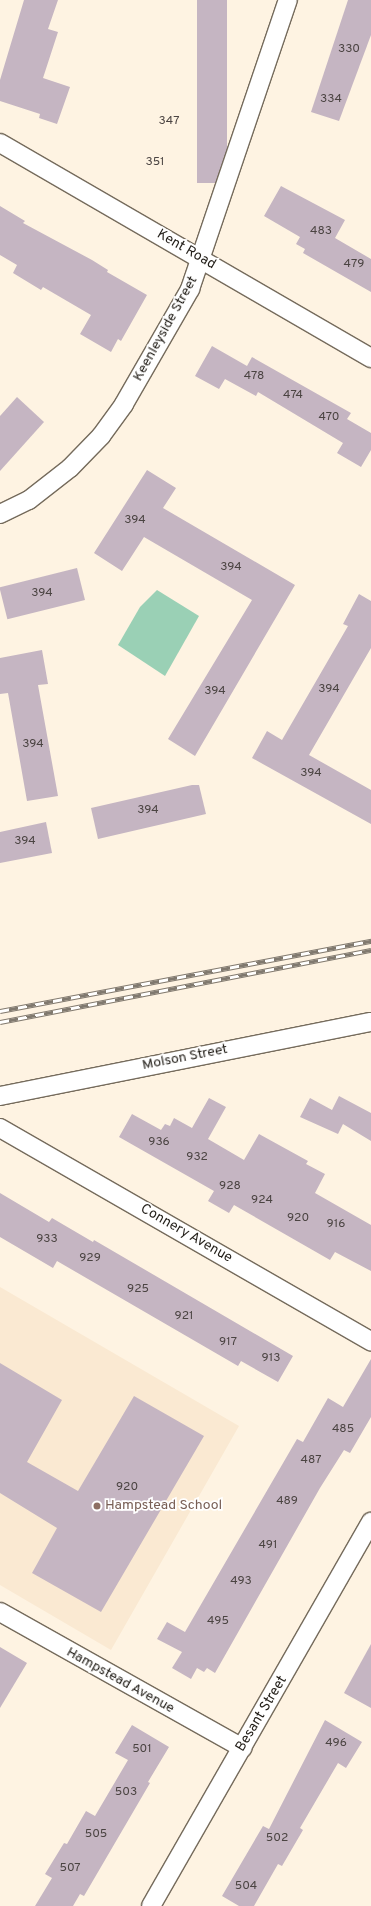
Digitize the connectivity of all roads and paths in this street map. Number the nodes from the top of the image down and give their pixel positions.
1 (288, 0) edge
2 (0, 143) edge
3 (202, 260) junction
4 (371, 358) edge
5 (0, 514) edge
6 (369, 1024) edge
7 (0, 1096) edge
8 (0, 1128) edge
9 (371, 1341) edge
10 (371, 1522) edge
11 (0, 1612) edge
12 (242, 1748) junction
13 (151, 1906) edge

1 - 3 street, Keenleyside Street
2 - 3 street, Kent Road
3 - 4 street, Kent Road
3 - 5 street, Keenleyside Street
6 - 7 street, Molson Street
8 - 9 street, Connery Avenue
10 - 12 street, Besant Street
11 - 12 street, Hampstead Avenue
12 - 13 street, Besant Street

